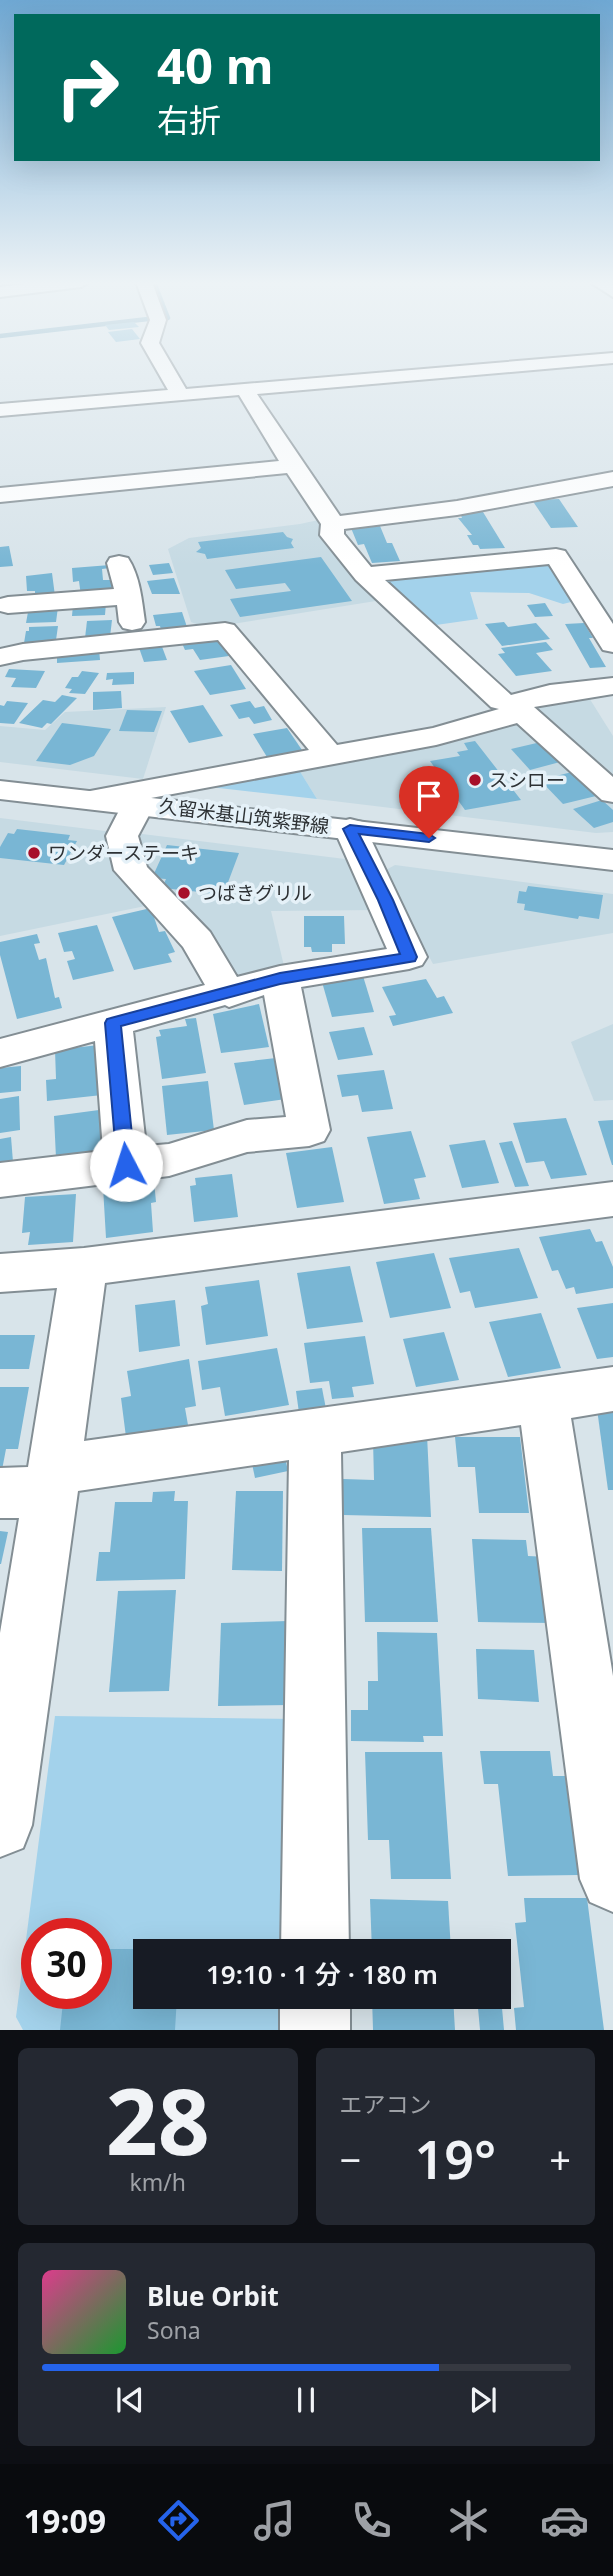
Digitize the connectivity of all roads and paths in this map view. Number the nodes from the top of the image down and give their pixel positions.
1 (169, 377) edge
2 (398, 377) edge
3 (245, 390) junction
4 (180, 395) junction
5 (0, 410) edge
6 (293, 466) junction
7 (613, 480) edge
8 (0, 495) edge
9 (333, 524) junction
10 (119, 563) dead end
11 (365, 575) junction
12 (4, 595) edge
13 (129, 596) junction
14 (134, 640) junction
15 (613, 644) edge
16 (2, 657) edge
17 (613, 686) edge
18 (518, 708) junction
19 (329, 755) junction
20 (0, 790) edge
21 (613, 793) edge
22 (96, 799) junction
23 (139, 804) junction
24 (350, 829) junction
25 (613, 860) edge
26 (280, 978) junction
27 (229, 994) junction
28 (113, 1023) junction
29 (0, 1053) edge
30 (126, 1165) junction
31 (0, 1180) edge
32 (613, 1199) edge
33 (84, 1267) junction
34 (0, 1273) edge
35 (613, 1389) edge
36 (543, 1399) junction
37 (315, 1432) junction
38 (36, 1485) edge
39 (0, 1825) edge
40 (613, 1879) edge
41 (315, 1939) edge
42 (315, 2009) edge
43 (315, 2030) edge

1 - 4 street
2 - 3 street
3 - 4 street
3 - 6 street
4 - 5 street
6 - 8 street
6 - 9 street
7 - 9 street
9 - 11 street
10 - 13 street
11 - 15 street
11 - 18 street
12 - 13 street
12 - 16 street
13 - 14 street
14 - 16 street
14 - 19 street
17 - 18 street
18 - 19 street
18 - 21 street
19 - 22 street
20 - 22 street, 久留米基山筑紫野線
22 - 23 street, 久留米基山筑紫野線
23 - 24 street, 久留米基山筑紫野線
23 - 27 street
24 - 25 street, 久留米基山筑紫野線
24 - 26 street
26 - 27 street
26 - 30 street
27 - 28 street
28 - 29 street
28 - 30 street
30 - 31 street
32 - 33 street
33 - 34 street
33 - 38 street
35 - 36 street
36 - 37 street
36 - 40 street
37 - 38 street
37 - 41 street
38 - 39 street
42 - 43 street

